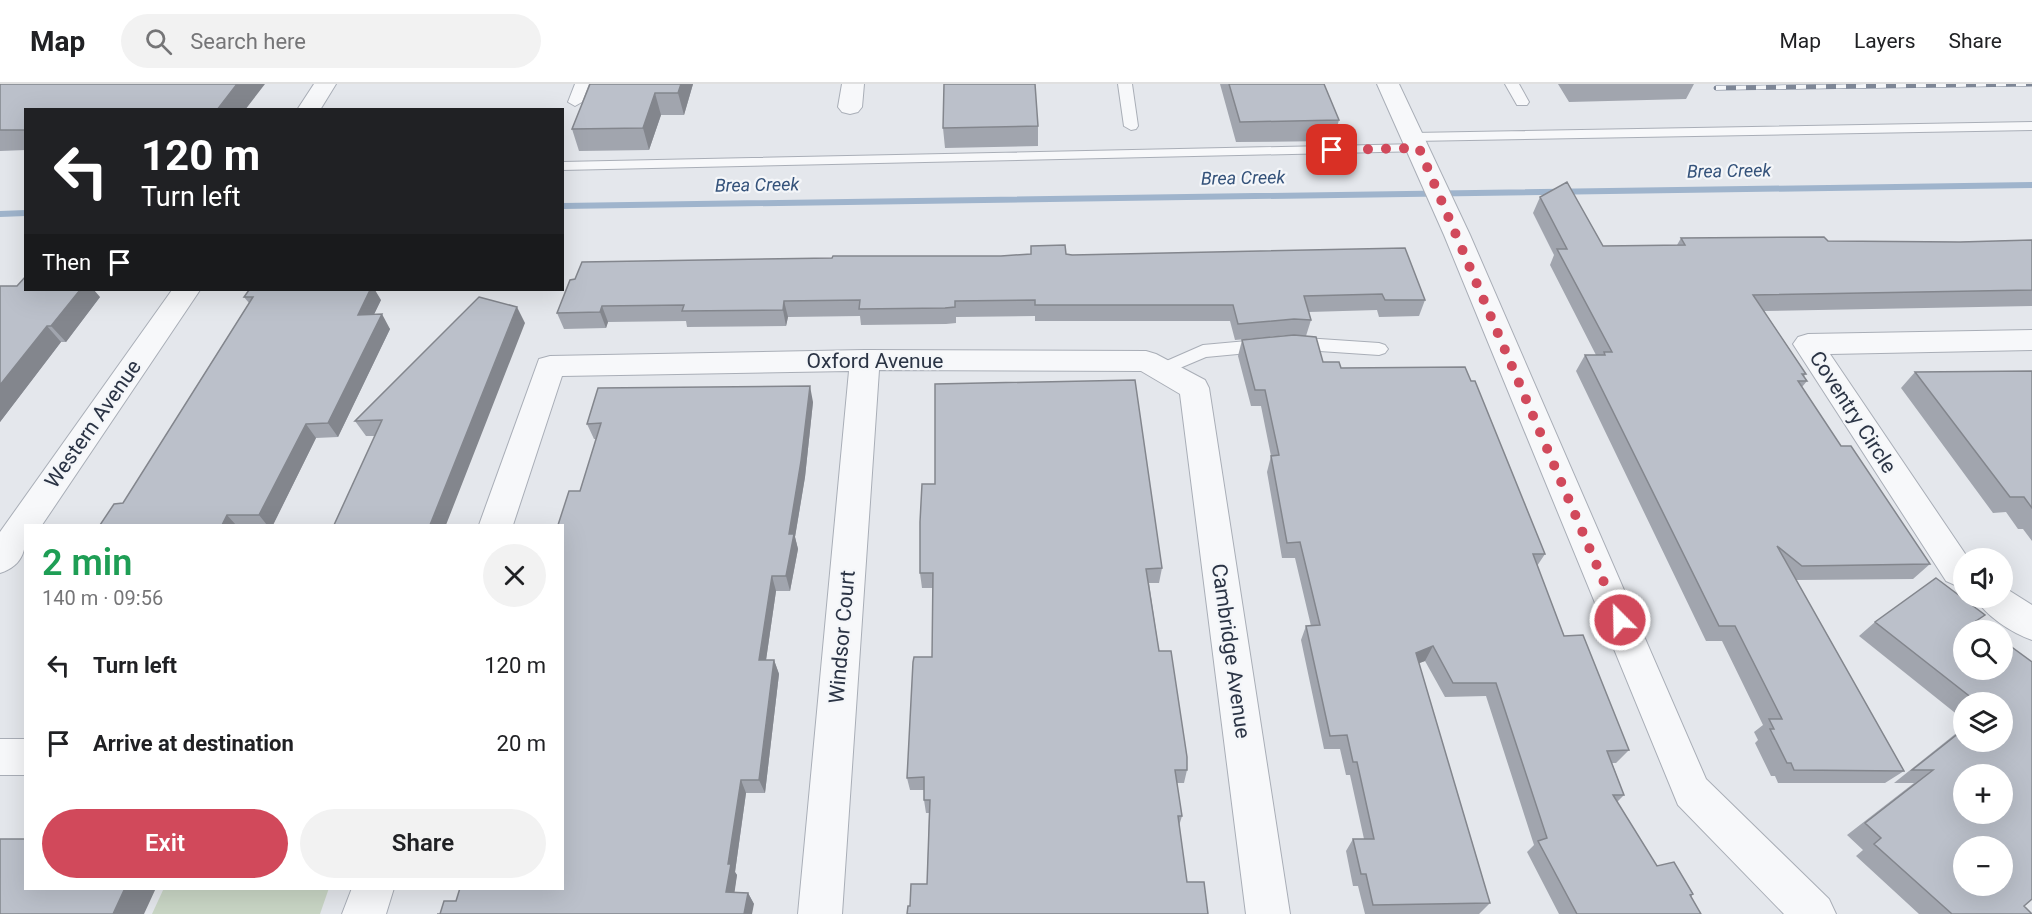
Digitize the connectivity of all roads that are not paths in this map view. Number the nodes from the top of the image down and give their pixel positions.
1 (326, 84) edge
2 (582, 84) edge
3 (853, 84) edge
4 (1125, 84) edge
5 (1388, 84) edge
6 (1512, 84) edge
7 (575, 102) dead end
8 (1522, 102) dead end
9 (850, 107) dead end
10 (309, 108) edge
11 (1131, 126) dead end
12 (2032, 126) edge
13 (1417, 146) junction
14 (564, 166) edge
15 (185, 291) edge
16 (2032, 340) edge
17 (1379, 349) dead end
18 (865, 360) junction
19 (1161, 370) junction
20 (1194, 388) joint
21 (24, 524) edge
22 (24, 524) edge
23 (496, 524) edge
24 (0, 559) edge
25 (1953, 563) edge
26 (2008, 608) edge
27 (2032, 625) edge
28 (0, 757) edge
29 (24, 757) edge
30 (372, 890) edge
31 (364, 914) edge
32 (820, 914) edge
33 (1268, 914) edge
34 (1814, 914) edge

1 - 10 street
2 - 7 lane
3 - 9 street
4 - 11 lane
5 - 13 street
6 - 8 lane
12 - 13 lane
13 - 14 lane
13 - 34 street
15 - 22 street, Western Avenue
16 - 25 street, Coventry Circle
17 - 19 lane
18 - 19 street, Oxford Avenue
18 - 23 street, Oxford Avenue
18 - 32 street, Windsor Court
19 - 20 street, Oxford Avenue
20 - 33 street, Cambridge Avenue
21 - 24 street, Western Avenue
26 - 27 street
28 - 29 street
30 - 31 street

